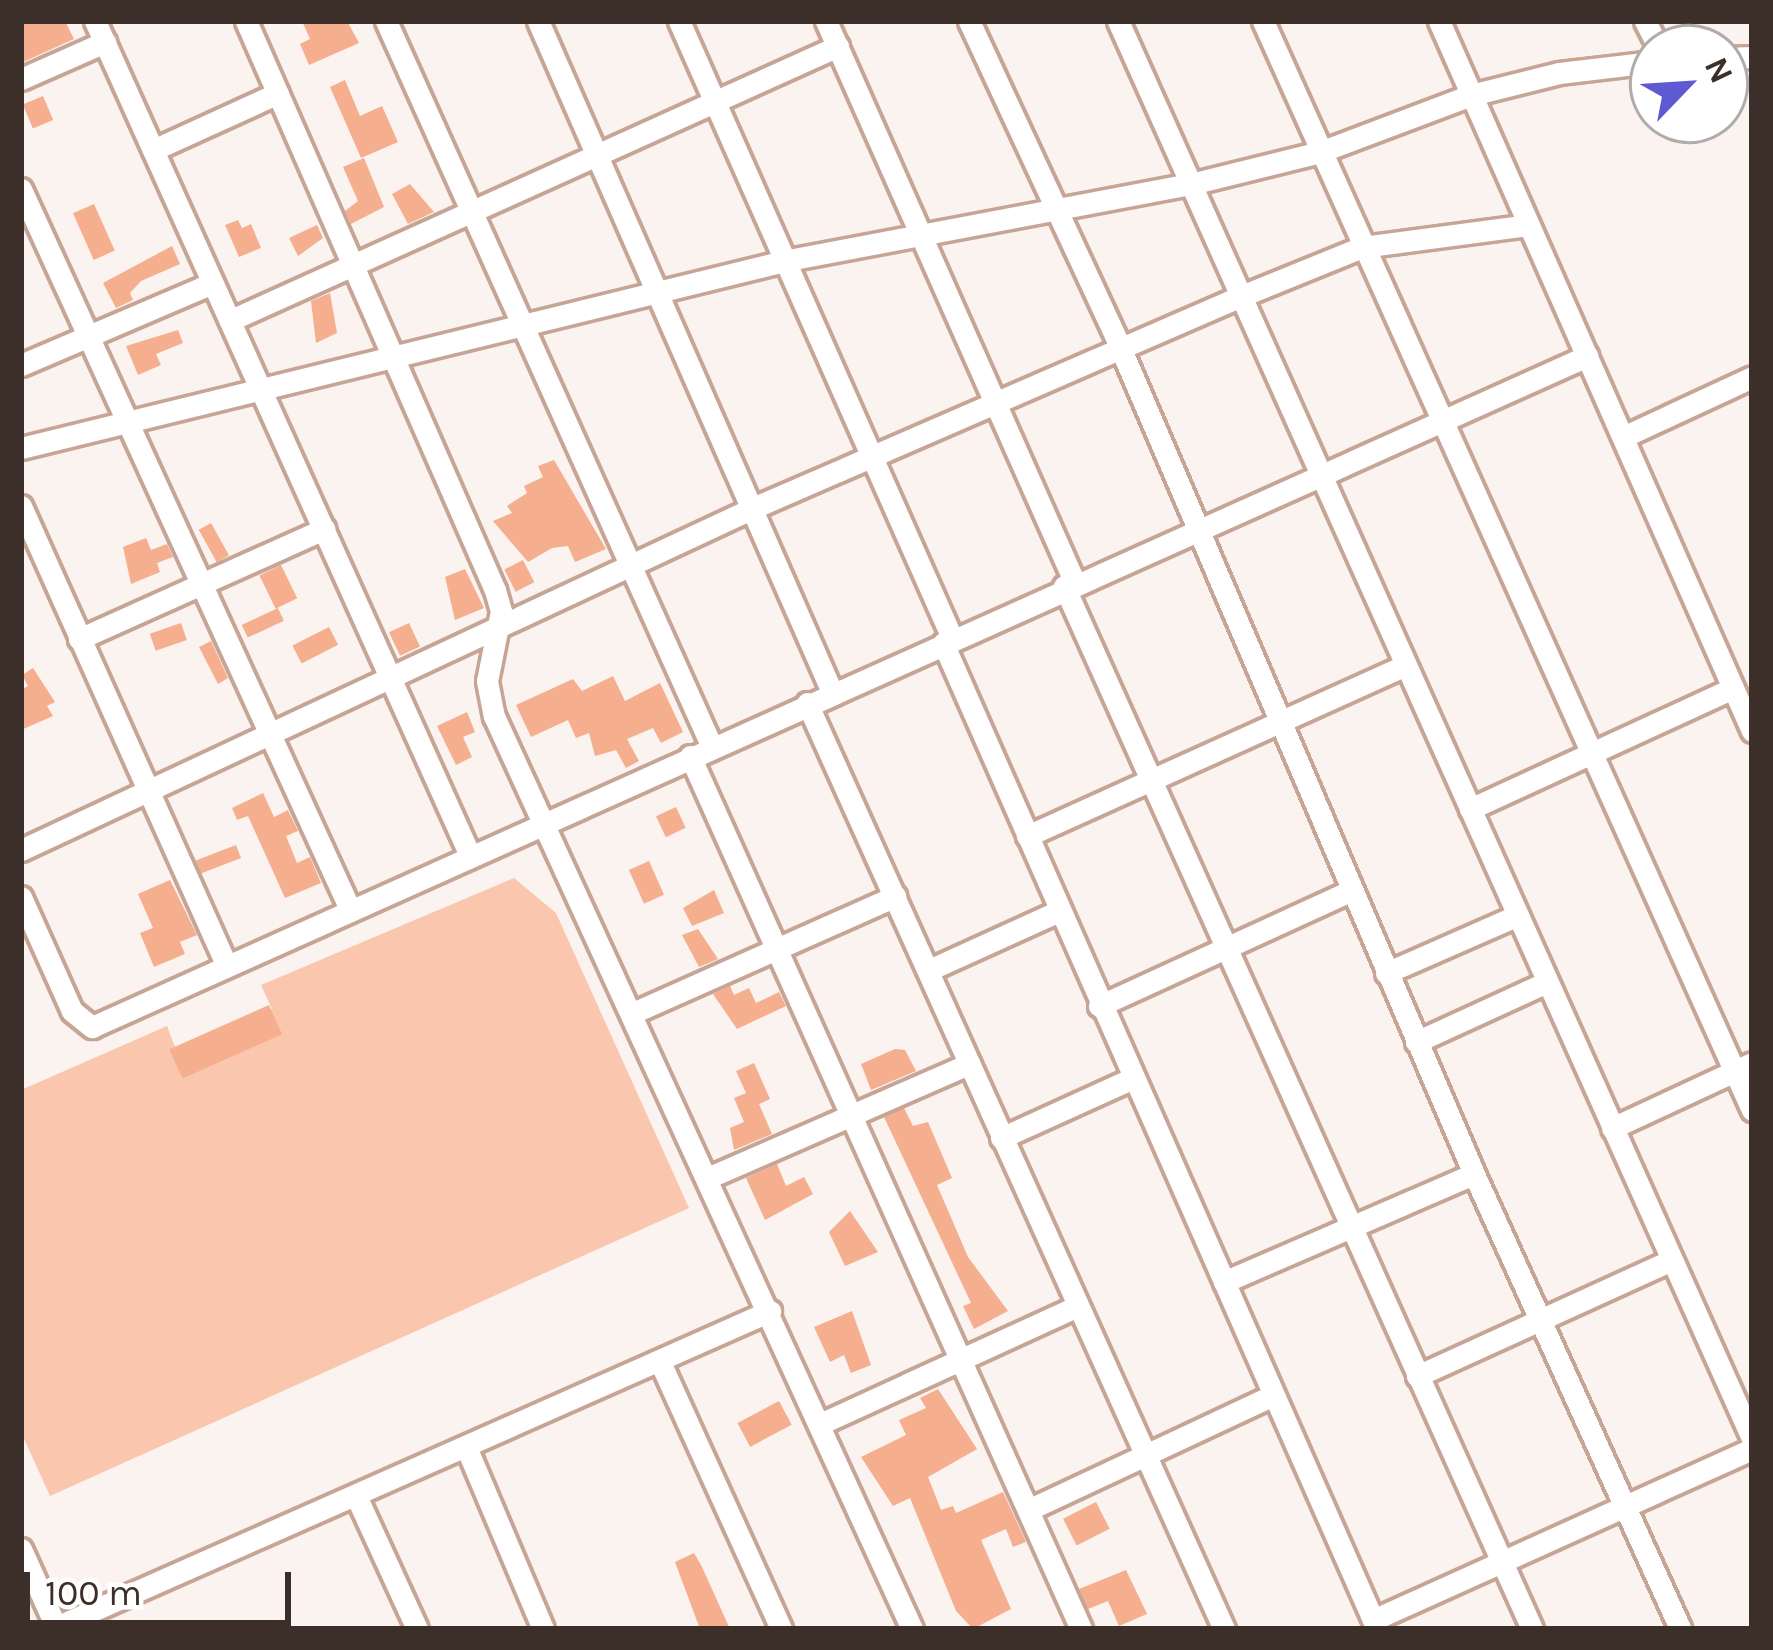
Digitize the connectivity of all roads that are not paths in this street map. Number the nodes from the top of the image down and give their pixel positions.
1 (246, 21) edge
2 (386, 21) edge
3 (538, 21) edge
4 (679, 21) edge
5 (826, 21) edge
6 (969, 21) edge
7 (1118, 21) edge
8 (1263, 21) edge
9 (1438, 21) edge
10 (100, 32) edge
11 (838, 46) junction
12 (1629, 65) edge
13 (21, 79) edge
14 (278, 93) junction
15 (1471, 95) junction
16 (714, 100) junction
17 (153, 150) junction
18 (597, 152) junction
19 (1320, 152) junction
20 (1191, 184) junction
21 (21, 189) edge
22 (472, 209) junction
23 (1059, 212) junction
24 (1529, 225) junction
25 (924, 238) junction
26 (1362, 247) junction
27 (788, 260) junction
28 (355, 265) junction
29 (212, 283) junction
30 (653, 292) junction
31 (1239, 297) junction
32 (231, 320) junction
33 (521, 322) junction
34 (90, 334) junction
35 (1120, 349) junction
36 (397, 353) junction
37 (1587, 356) junction
38 (21, 365) edge
39 (1752, 376) edge
40 (262, 390) junction
41 (997, 404) junction
42 (1440, 418) junction
43 (130, 422) junction
44 (1623, 437) junction
45 (21, 448) edge
46 (874, 458) junction
47 (1318, 471) junction
48 (21, 506) edge
49 (753, 508) junction
50 (324, 529) junction
51 (1197, 529) junction
52 (632, 566) junction
53 (202, 581) junction
54 (1069, 584) junction
55 (497, 628) junction
56 (79, 639) junction
57 (947, 640) junction
58 (1405, 665) junction
59 (388, 677) junction
60 (1733, 688) junction
61 (832, 692) junction
62 (807, 704) junction
63 (1277, 723) junction
64 (268, 731) junction
65 (1752, 731) edge
66 (712, 745) junction
67 (1595, 754) junction
68 (690, 756) junction
69 (1150, 780) junction
70 (145, 787) junction
71 (1470, 809) junction
72 (541, 821) junction
73 (1028, 836) junction
74 (21, 850) edge
75 (470, 854) junction
76 (1350, 891) junction
77 (895, 896) junction
78 (21, 897) edge
79 (349, 907) junction
80 (1059, 911) junction
81 (1517, 915) junction
82 (1226, 947) junction
83 (776, 948) junction
84 (226, 964) junction
85 (929, 970) junction
86 (1386, 973) junction
87 (1547, 982) junction
88 (1100, 1006) junction
89 (635, 1012) junction
90 (1416, 1042) junction
91 (969, 1064) junction
92 (1743, 1067) edge
93 (1131, 1079) junction
94 (1752, 1109) edge
95 (850, 1115) junction
96 (1612, 1128) junction
97 (1001, 1138) junction
98 (1474, 1174) junction
99 (710, 1178) junction
100 (1351, 1225) junction
101 (1670, 1261) junction
102 (1224, 1282) junction
103 (1076, 1307) junction
104 (770, 1311) junction
105 (1541, 1322) junction
106 (960, 1361) junction
107 (661, 1364) junction
108 (1417, 1376) junction
109 (1273, 1395) junction
110 (820, 1424) junction
111 (1752, 1438) edge
112 (467, 1449) junction
113 (1752, 1449) edge
114 (1144, 1454) junction
115 (357, 1498) junction
116 (1627, 1508) junction
117 (1028, 1510) junction
118 (23, 1559) edge
119 (1502, 1562) junction
120 (1375, 1624) edge
121 (56, 1628) edge
122 (1220, 1628) edge
123 (417, 1629) edge
124 (543, 1629) edge
125 (781, 1629) edge
126 (912, 1629) edge
127 (1081, 1629) edge
128 (1532, 1629) edge
129 (1680, 1629) edge

1 - 14 street
2 - 22 street
3 - 18 street
4 - 16 street
5 - 11 street
6 - 23 street
7 - 20 street
8 - 19 street
9 - 15 street
10 - 13 street
10 - 17 street
11 - 16 street
11 - 25 street
12 - 15 street
14 - 17 street
14 - 28 street
15 - 19 street
15 - 24 street
16 - 18 street
16 - 27 street
17 - 29 street
18 - 22 street
18 - 30 street
19 - 20 street
19 - 26 street
20 - 23 street
20 - 31 street
21 - 34 street
22 - 28 street
22 - 33 street
23 - 25 street
23 - 35 street
24 - 26 street
24 - 37 street
25 - 27 street
25 - 41 street
26 - 31 street
26 - 42 street
27 - 30 street
27 - 46 street
28 - 32 street
28 - 36 street
29 - 32 street
29 - 34 street
30 - 33 street
30 - 49 street
31 - 35 street
31 - 47 street
32 - 40 street
33 - 36 street
33 - 52 street
34 - 38 street
34 - 43 street
35 - 41 street
35 - 51 street
36 - 40 street
36 - 55 street
37 - 42 street
37 - 44 street
39 - 44 street
40 - 43 street
40 - 50 street
41 - 46 street
41 - 54 street
42 - 47 street
42 - 67 street
43 - 45 street
43 - 53 street
44 - 60 street
46 - 49 street
46 - 57 street
47 - 51 street
47 - 58 street
48 - 56 street
49 - 52 street
49 - 61 street
50 - 53 street
50 - 59 street
51 - 54 street
51 - 63 street
52 - 55 street
52 - 66 street
53 - 56 street
53 - 64 street
54 - 57 street
54 - 69 street
55 - 59 street
55 - 72 street
56 - 70 street
57 - 61 street
57 - 73 street
58 - 63 street
58 - 71 street
59 - 64 street
59 - 75 street
60 - 65 street
60 - 67 street
61 - 62 street
62 - 66 street
62 - 77 street
63 - 69 street
63 - 76 street
64 - 70 street
64 - 79 street
66 - 68 street
67 - 71 street
67 - 92 street
68 - 72 street
68 - 83 street
69 - 73 street
69 - 82 street
70 - 74 street
70 - 84 street
71 - 81 street
72 - 75 street
72 - 89 street
73 - 80 street
75 - 79 street
76 - 82 street
76 - 86 street
77 - 83 street
77 - 85 street
78 - 84 street
79 - 84 street
80 - 85 street
80 - 88 street
81 - 86 street
81 - 87 street
82 - 88 street
82 - 100 street
83 - 89 street
83 - 95 street
85 - 91 street
86 - 90 street
87 - 90 street
87 - 96 street
88 - 93 street
89 - 99 street
90 - 98 street
91 - 95 street
91 - 97 street
92 - 94 street
92 - 96 street
93 - 97 street
93 - 102 street
95 - 99 street
95 - 106 street
96 - 101 street
97 - 103 street
98 - 100 street
98 - 105 street
99 - 104 street
100 - 102 street
100 - 108 street
101 - 105 street
101 - 111 street
102 - 109 street
103 - 106 street
103 - 114 street
104 - 107 street
104 - 110 street
105 - 108 street
105 - 116 street
106 - 110 street
106 - 117 street
107 - 112 street
107 - 125 street
108 - 119 street
109 - 114 street
109 - 120 street
110 - 126 street
112 - 115 street
112 - 124 street
113 - 116 street
114 - 117 street
114 - 122 street
115 - 121 street
115 - 123 street
116 - 119 street
116 - 129 street
117 - 127 street
118 - 121 street
119 - 120 street
119 - 128 street

